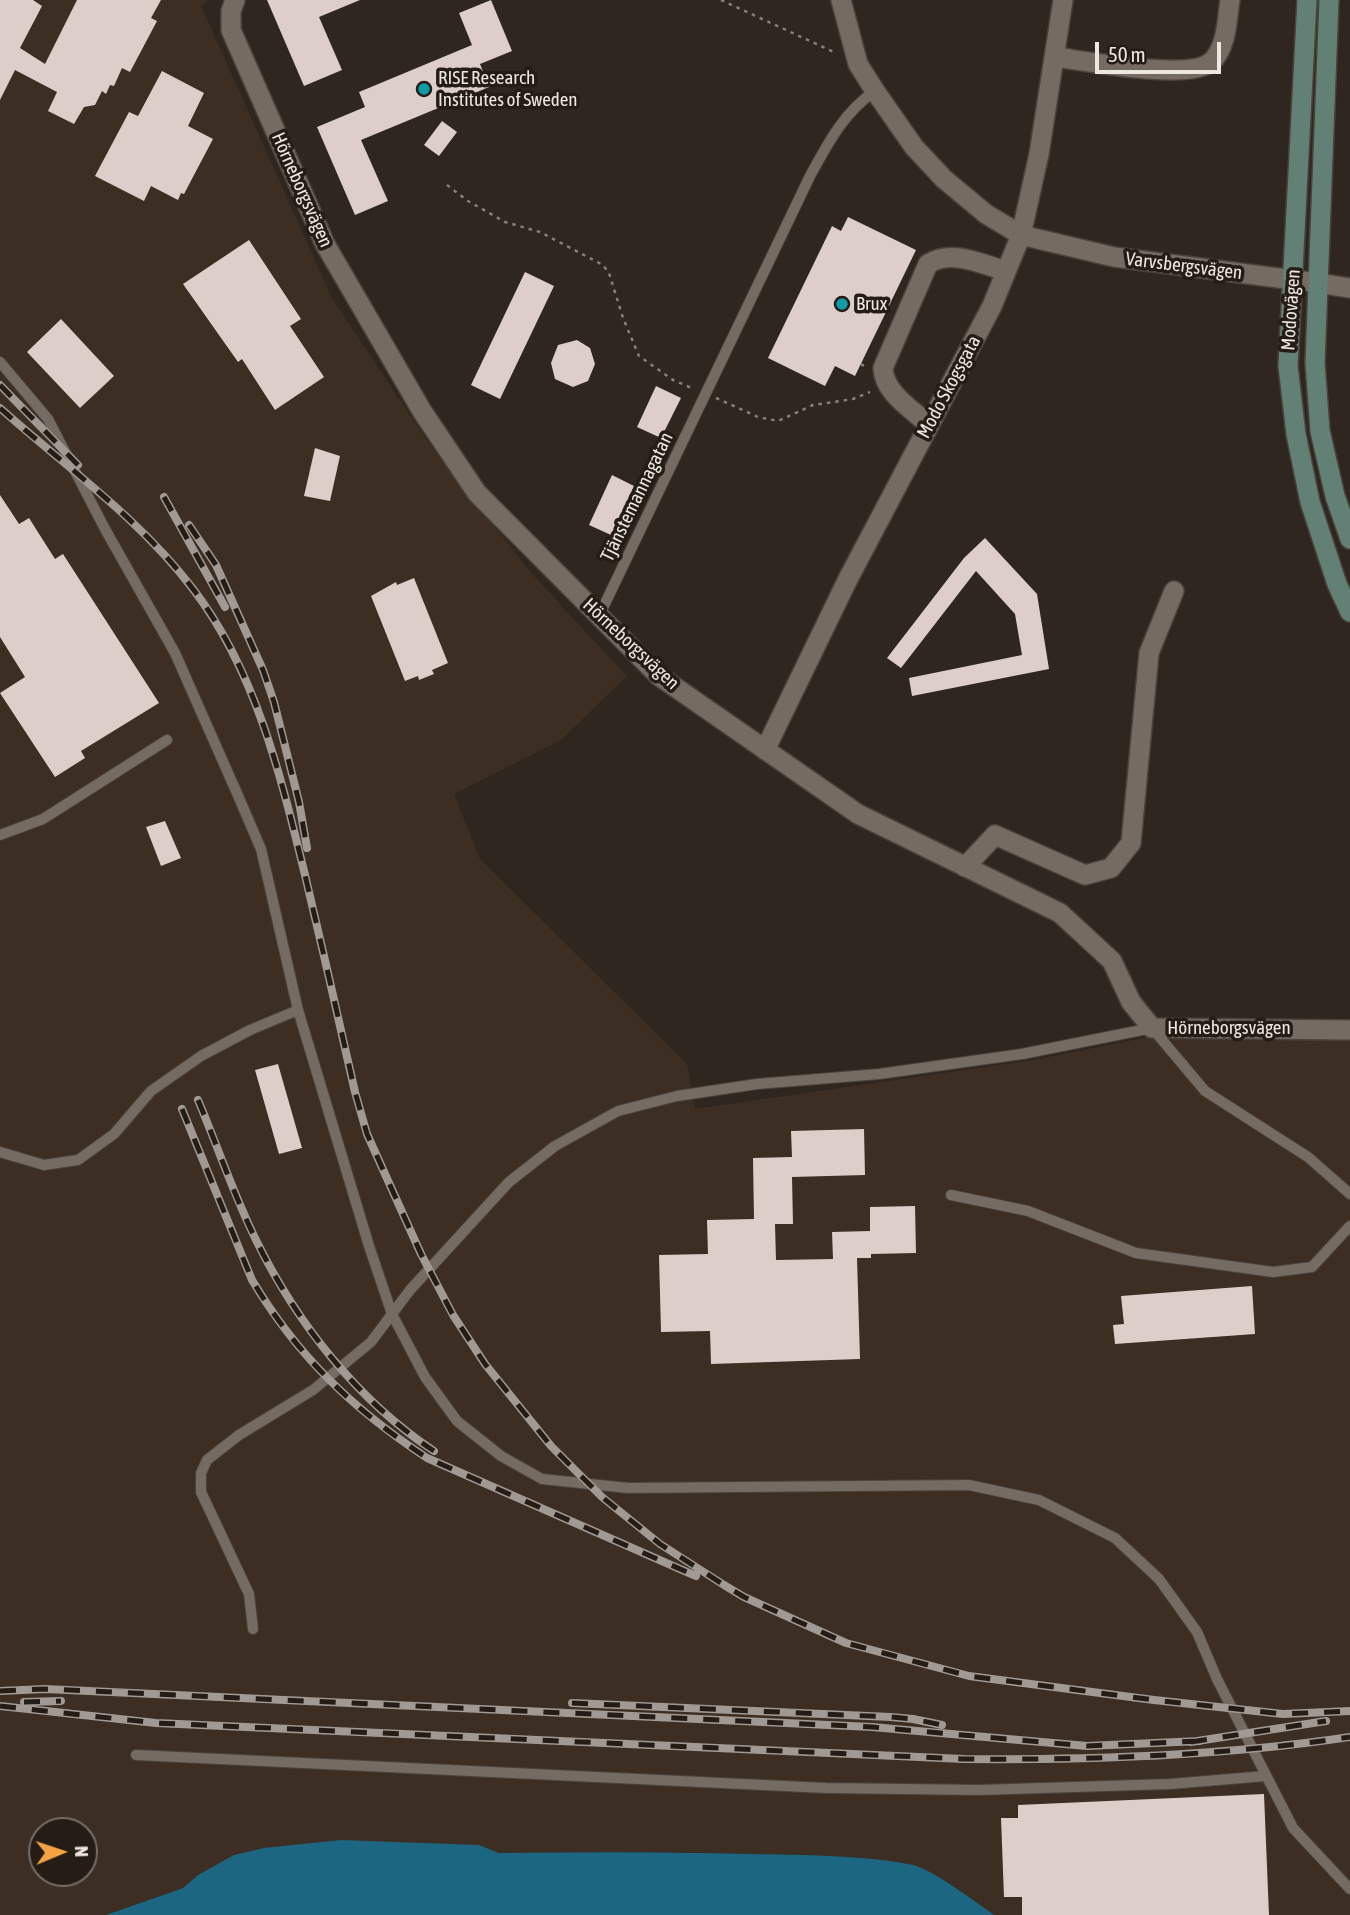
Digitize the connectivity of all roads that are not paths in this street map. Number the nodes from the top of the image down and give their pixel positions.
1 (235, 0) edge
2 (841, 0) edge
3 (1063, 0) edge
4 (1230, 0) edge
5 (1307, 0) edge
6 (1329, 0) edge
7 (1055, 57) junction
8 (875, 91) junction
9 (1021, 235) junction
10 (1006, 271) junction
11 (1293, 279) junction
12 (1318, 283) junction
13 (1350, 288) edge
14 (0, 362) edge
15 (929, 425) junction
16 (1350, 539) edge
17 (1174, 591) dead end
18 (1350, 612) edge
19 (599, 616) junction
20 (167, 740) dead end
21 (765, 750) junction
22 (0, 835) edge
23 (965, 867) junction
24 (298, 1010) junction
25 (1152, 1028) junction
26 (1350, 1030) edge
27 (0, 1152) edge
28 (1350, 1194) edge
29 (951, 1195) dead end
30 (1350, 1226) edge
31 (392, 1314) junction
32 (253, 1629) dead end
33 (136, 1755) dead end
34 (1266, 1776) junction
35 (1350, 1889) edge

1 - 19 street, Hörneborgsvägen
2 - 8 street, Varvsbergsvägen
3 - 7 street, Modo Skogsgata
4 - 7 street
5 - 11 main road, Modovägen
6 - 12 main road, Modovägen
7 - 9 street, Modo Skogsgata
8 - 9 street, Varvsbergsvägen
8 - 19 lane, Tjänstemannagatan
9 - 10 street, Modo Skogsgata
9 - 11 street, Varvsbergsvägen
10 - 15 street, Modo Skogsgata
10 - 15 street
11 - 12 street, Varvsbergsvägen
11 - 18 main road, Modovägen
12 - 13 street, Varvsbergsvägen
12 - 16 main road, Modovägen
14 - 24 lane
15 - 21 street, Modo Skogsgata
17 - 23 street
19 - 21 street, Hörneborgsvägen
20 - 22 lane
21 - 23 street, Hörneborgsvägen
23 - 25 street, Hörneborgsvägen
24 - 27 lane
24 - 31 lane
25 - 26 street, Hörneborgsvägen
25 - 28 lane
25 - 31 lane
29 - 30 lane
31 - 32 lane
31 - 34 lane
33 - 34 lane
34 - 35 lane

